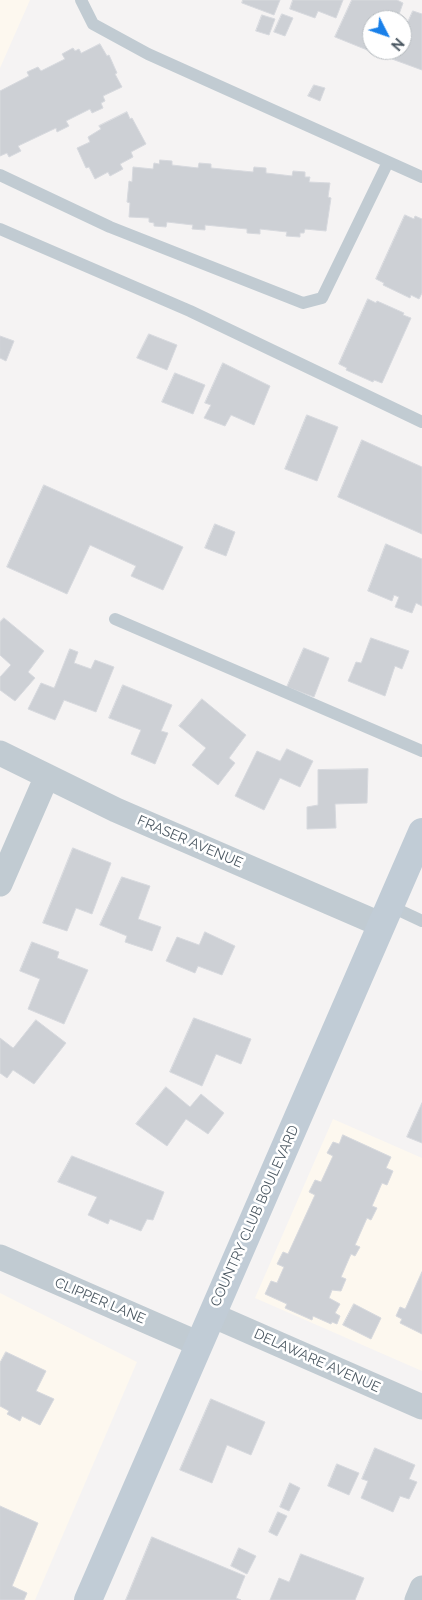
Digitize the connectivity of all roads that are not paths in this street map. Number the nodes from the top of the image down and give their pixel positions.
1 (82, 0) edge
2 (388, 162) junction
3 (0, 175) edge
4 (422, 177) edge
5 (0, 229) edge
6 (422, 422) edge
7 (115, 619) dead end
8 (422, 751) edge
9 (0, 753) edge
10 (47, 776) junction
11 (422, 832) edge
12 (0, 884) edge
13 (386, 915) junction
14 (422, 921) edge
15 (0, 1257) edge
16 (212, 1315) junction
17 (199, 1344) junction
18 (422, 1407) edge
19 (422, 1588) edge
20 (88, 1600) edge
21 (417, 1600) edge

1 - 2 lane
2 - 3 lane
2 - 4 lane
5 - 6 lane
7 - 8 lane
9 - 10 street, FRASER AVENUE
10 - 12 street
10 - 13 street, FRASER AVENUE
11 - 13 street, COUNTRY CLUB BOULEVARD
13 - 14 lane
13 - 16 street, COUNTRY CLUB BOULEVARD
15 - 17 street, CLIPPER LANE
16 - 17 street, COUNTRY CLUB BOULEVARD
16 - 18 street, DELAWARE AVENUE
17 - 20 street, COUNTRY CLUB BOULEVARD
19 - 21 street

